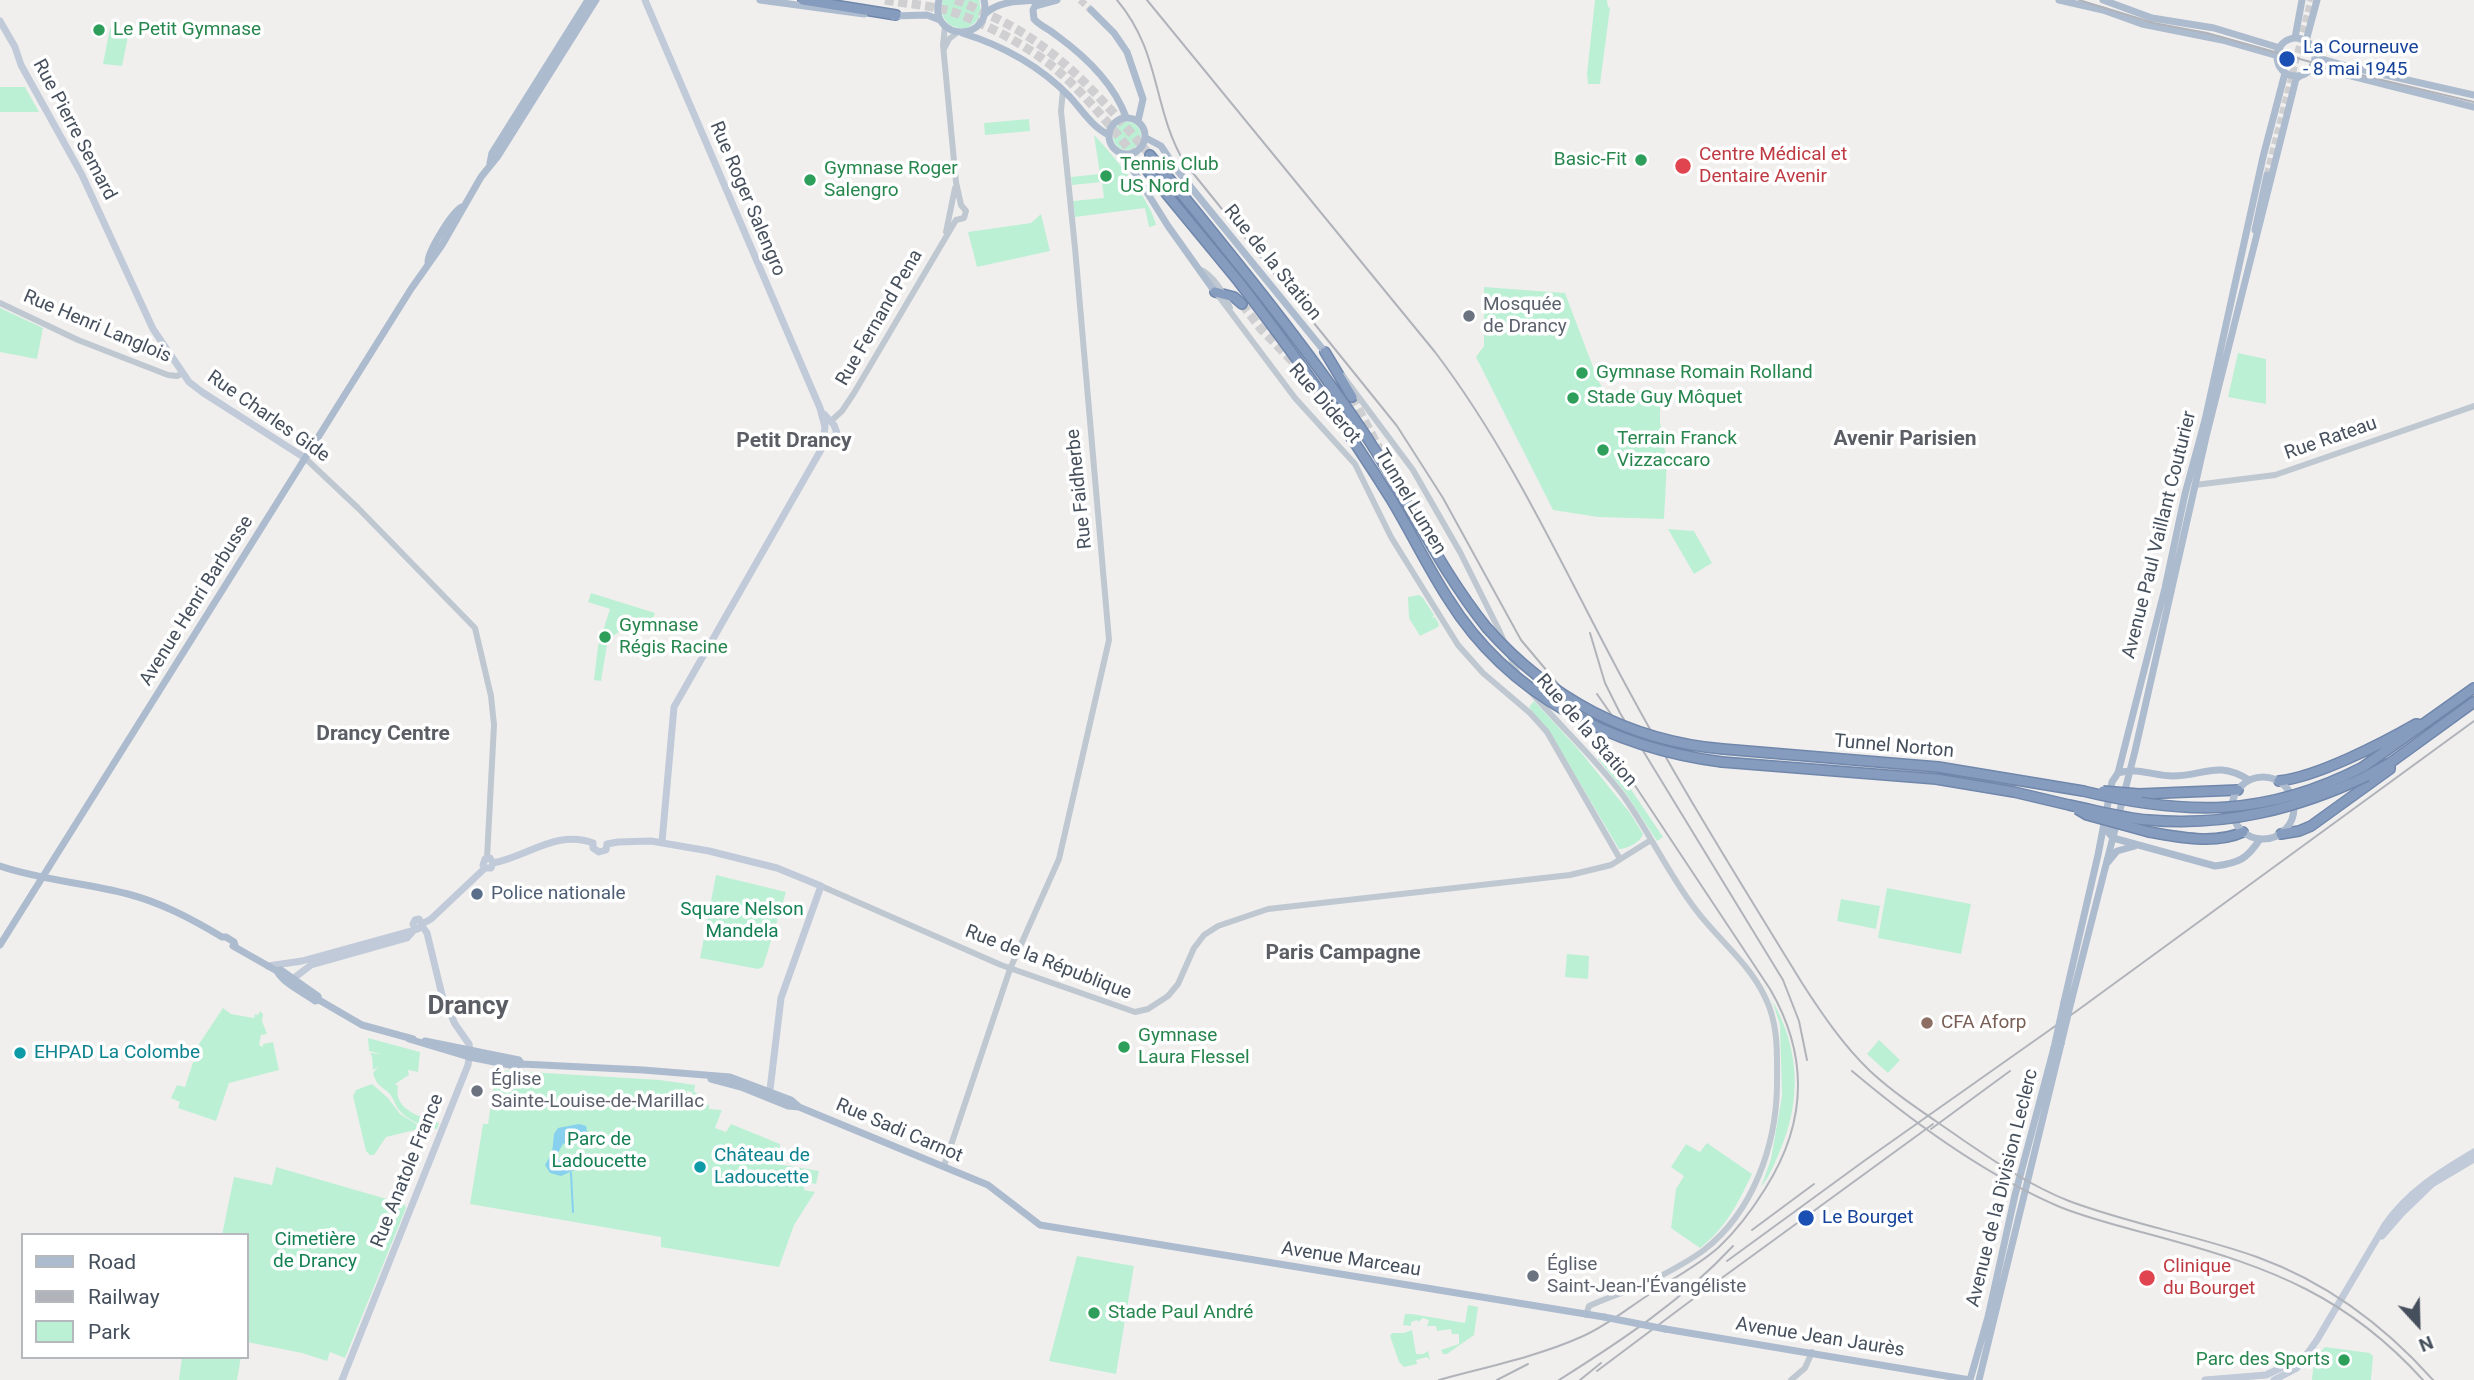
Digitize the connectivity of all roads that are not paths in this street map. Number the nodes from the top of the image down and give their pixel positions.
1 (588, 0) edge
2 (596, 0) edge
3 (645, 0) edge
4 (760, 0) edge
5 (803, 0) edge
6 (939, 0) edge
7 (984, 0) edge
8 (1057, 0) edge
9 (2059, 0) edge
10 (2104, 0) edge
11 (2302, 0) edge
12 (2317, 0) edge
13 (2092, 4) edge
14 (1091, 10) tunnel mouth
15 (896, 15) junction
16 (985, 15) junction
17 (0, 21) edge
18 (943, 23) junction
19 (960, 32) junction
20 (2295, 38) junction
21 (2306, 41) junction
22 (944, 49) junction
23 (2279, 52) junction
24 (2315, 57) junction
25 (2312, 66) junction
26 (2285, 74) junction
27 (2300, 76) junction
28 (1063, 90) junction
29 (2474, 95) edge
30 (1075, 103) junction
31 (2474, 107) edge
32 (1060, 111) junction
33 (1126, 117) junction
34 (1138, 121) junction
35 (1109, 135) junction
36 (1146, 138) junction
37 (1135, 153) junction
38 (1123, 154) junction
39 (1150, 155) tunnel mouth
40 (490, 163) junction
41 (1141, 163) tunnel mouth
42 (1131, 169) junction
43 (2266, 175) tunnel mouth
44 (956, 182) junction
45 (961, 205) junction
46 (952, 207) junction
47 (954, 218) junction
48 (120, 254) joint
49 (1220, 294) junction
50 (0, 303) edge
51 (1242, 304) tunnel mouth
52 (2231, 322) junction
53 (1325, 352) junction
54 (183, 373) junction
55 (1352, 397) tunnel mouth
56 (2474, 406) edge
57 (821, 410) junction
58 (841, 413) junction
59 (827, 424) junction
60 (837, 429) junction
61 (827, 438) junction
62 (305, 458) junction
63 (2195, 485) junction
64 (2474, 688) edge
65 (2474, 702) edge
66 (2421, 725) junction
67 (1723, 749) joint
68 (1722, 762) joint
69 (2389, 763) junction
70 (2130, 769) junction
71 (2365, 771) junction
72 (2118, 773) junction
73 (2249, 780) junction
74 (2279, 781) junction
75 (2238, 790) junction
76 (2083, 791) junction
77 (2108, 803) junction
78 (2069, 805) junction
79 (664, 831) junction
80 (2243, 832) junction
81 (2281, 834) junction
82 (2113, 838) junction
83 (2260, 839) junction
84 (1651, 840) junction
85 (651, 841) junction
86 (663, 842) junction
87 (2139, 845) junction
88 (1620, 859) junction
89 (490, 861) junction
90 (2107, 862) junction
91 (0, 866) edge
92 (42, 877) junction
93 (821, 886) junction
94 (420, 926) junction
95 (0, 945) edge
96 (302, 961) junction
97 (268, 966) junction
98 (1010, 969) junction
99 (304, 970) junction
100 (279, 975) junction
101 (294, 978) junction
102 (306, 986) junction
103 (296, 989) junction
104 (319, 1000) junction
105 (2067, 1002) junction
106 (470, 1054) junction
107 (769, 1095) junction
108 (2474, 1152) edge
109 (2474, 1159) edge
110 (944, 1166) junction
111 (1032, 1220) joint
112 (2378, 1240) junction
113 (1609, 1297) junction
114 (1586, 1315) junction
115 (1602, 1317) junction
116 (1665, 1329) joint
117 (1812, 1352) junction
118 (2303, 1358) junction
119 (2253, 1378) edge
120 (342, 1380) edge
121 (1791, 1380) edge
122 (1970, 1380) edge
123 (1979, 1380) edge
124 (2205, 1380) edge
125 (2274, 1380) edge

1 - 40 main road
2 - 40 main road
3 - 57 main road, Rue Roger Salengro
4 - 15 main road
5 - 15 highway
6 - 18 main road
7 - 16 main road
8 - 16 main road
8 - 33 main road
9 - 13 main road
10 - 23 main road
11 - 20 main road
12 - 21 main road
13 - 23 main road
14 - 34 main road
15 - 18 main road
16 - 19 main road
17 - 48 main road, Rue Pierre Semard
18 - 19 main road
18 - 22 street
19 - 22 street
19 - 28 main road
20 - 21 main road
20 - 23 main road
21 - 24 main road
22 - 44 street
23 - 26 main road
24 - 25 main road
24 - 29 main road
25 - 27 main road
25 - 31 main road
26 - 27 main road
26 - 52 main road, Avenue Paul Vaillant Couturier
27 - 52 main road, Avenue Paul Vaillant Couturier
28 - 30 main road
28 - 32 street
30 - 32 street
30 - 35 main road
32 - 98 street, Rue Faidherbe
33 - 34 main road
33 - 35 main road
34 - 36 main road
35 - 38 main road
36 - 37 main road
36 - 53 main road, Rue de la Station
37 - 38 main road
37 - 42 main road
38 - 42 main road, Rue Diderot
39 - 67 highway, Tunnel Lumen, bridge
40 - 62 main road, Avenue Henri Barbusse
41 - 68 highway, Tunnel Lumen, bridge
42 - 49 main road, Rue Diderot
43 - 52 main road
44 - 45 street
44 - 46 street
45 - 46 street
45 - 47 street
46 - 47 street
47 - 58 street, Rue Fernand Pena
48 - 54 main road, Rue Charles Gide
49 - 51 highway
49 - 88 street, Rue Diderot
50 - 54 street, Rue Henri Langlois
52 - 63 main road, Avenue Paul Vaillant Couturier
52 - 72 main road, Avenue Paul Vaillant Couturier
53 - 55 highway
53 - 84 street, Rue de la Station
54 - 62 main road, Rue Charles Gide
56 - 63 street, Rue Rateau
57 - 58 street
57 - 59 main road, Rue Roger Salengro
58 - 59 street, Rue Fernand Pena
58 - 60 street, Rue Fernand Pena
59 - 60 main road
59 - 61 main road
60 - 61 main road
61 - 79 main road
62 - 89 street, Rue Charles Gide
62 - 92 main road, Avenue Henri Barbusse
63 - 70 main road, Avenue Paul Vaillant Couturier
64 - 66 highway
65 - 69 highway
66 - 71 highway
66 - 74 highway
67 - 76 highway, Tunnel Norton
68 - 78 highway, Tunnel Norton
69 - 71 highway
69 - 81 highway
70 - 72 main road
70 - 73 main road
70 - 82 main road, Avenue Paul Vaillant Couturier
71 - 76 highway, bridge
71 - 78 highway, bridge
72 - 77 main road, Avenue Paul Vaillant Couturier
73 - 74 main road
73 - 75 main road
74 - 81 main road
75 - 76 highway, bridge
75 - 80 main road
77 - 82 main road
77 - 105 main road, Avenue Paul Vaillant Couturier
78 - 80 highway, bridge
79 - 85 main road
79 - 86 main road
80 - 83 main road
81 - 83 main road
82 - 87 main road
82 - 90 main road, Avenue Paul Vaillant Couturier
83 - 87 main road
84 - 88 street, Rue de la République
84 - 113 street, Rue de la Station
85 - 86 main road, Rue de la République
85 - 89 main road, Rue de la République
86 - 93 main road, Rue de la République
87 - 90 main road
88 - 98 street, Rue de la République
89 - 94 main road
90 - 105 main road, Avenue Paul Vaillant Couturier
91 - 92 main road
92 - 95 main road, Avenue Henri Barbusse
92 - 97 main road
93 - 98 street, Rue de la République
93 - 107 main road
94 - 96 main road
94 - 99 main road
94 - 106 main road
96 - 97 main road
96 - 101 main road
97 - 100 main road
98 - 110 street, Rue Faidherbe
99 - 101 main road
99 - 102 main road
100 - 101 main road
100 - 103 main road
101 - 102 main road
101 - 103 main road
102 - 104 main road
103 - 104 main road
104 - 106 main road, Rue Sadi Carnot
105 - 122 main road, Avenue de la Division Leclerc, bridge
105 - 123 main road, Avenue de la Division Leclerc, bridge
106 - 107 main road, Rue Sadi Carnot
106 - 120 main road, Rue Anatole France
107 - 110 main road, Rue Sadi Carnot
108 - 112 main road
109 - 112 main road
110 - 111 main road, Rue Sadi Carnot
111 - 114 main road, Avenue Marceau
112 - 118 main road
113 - 114 street, Rue de la Station
113 - 115 street
114 - 115 main road, Avenue Marceau
115 - 116 main road, Avenue Marceau, bridge
116 - 117 main road, Avenue Jean Jaurès
117 - 121 street
117 - 122 main road, Avenue Jean Jaurès
118 - 119 main road
118 - 125 main road
119 - 124 main road

